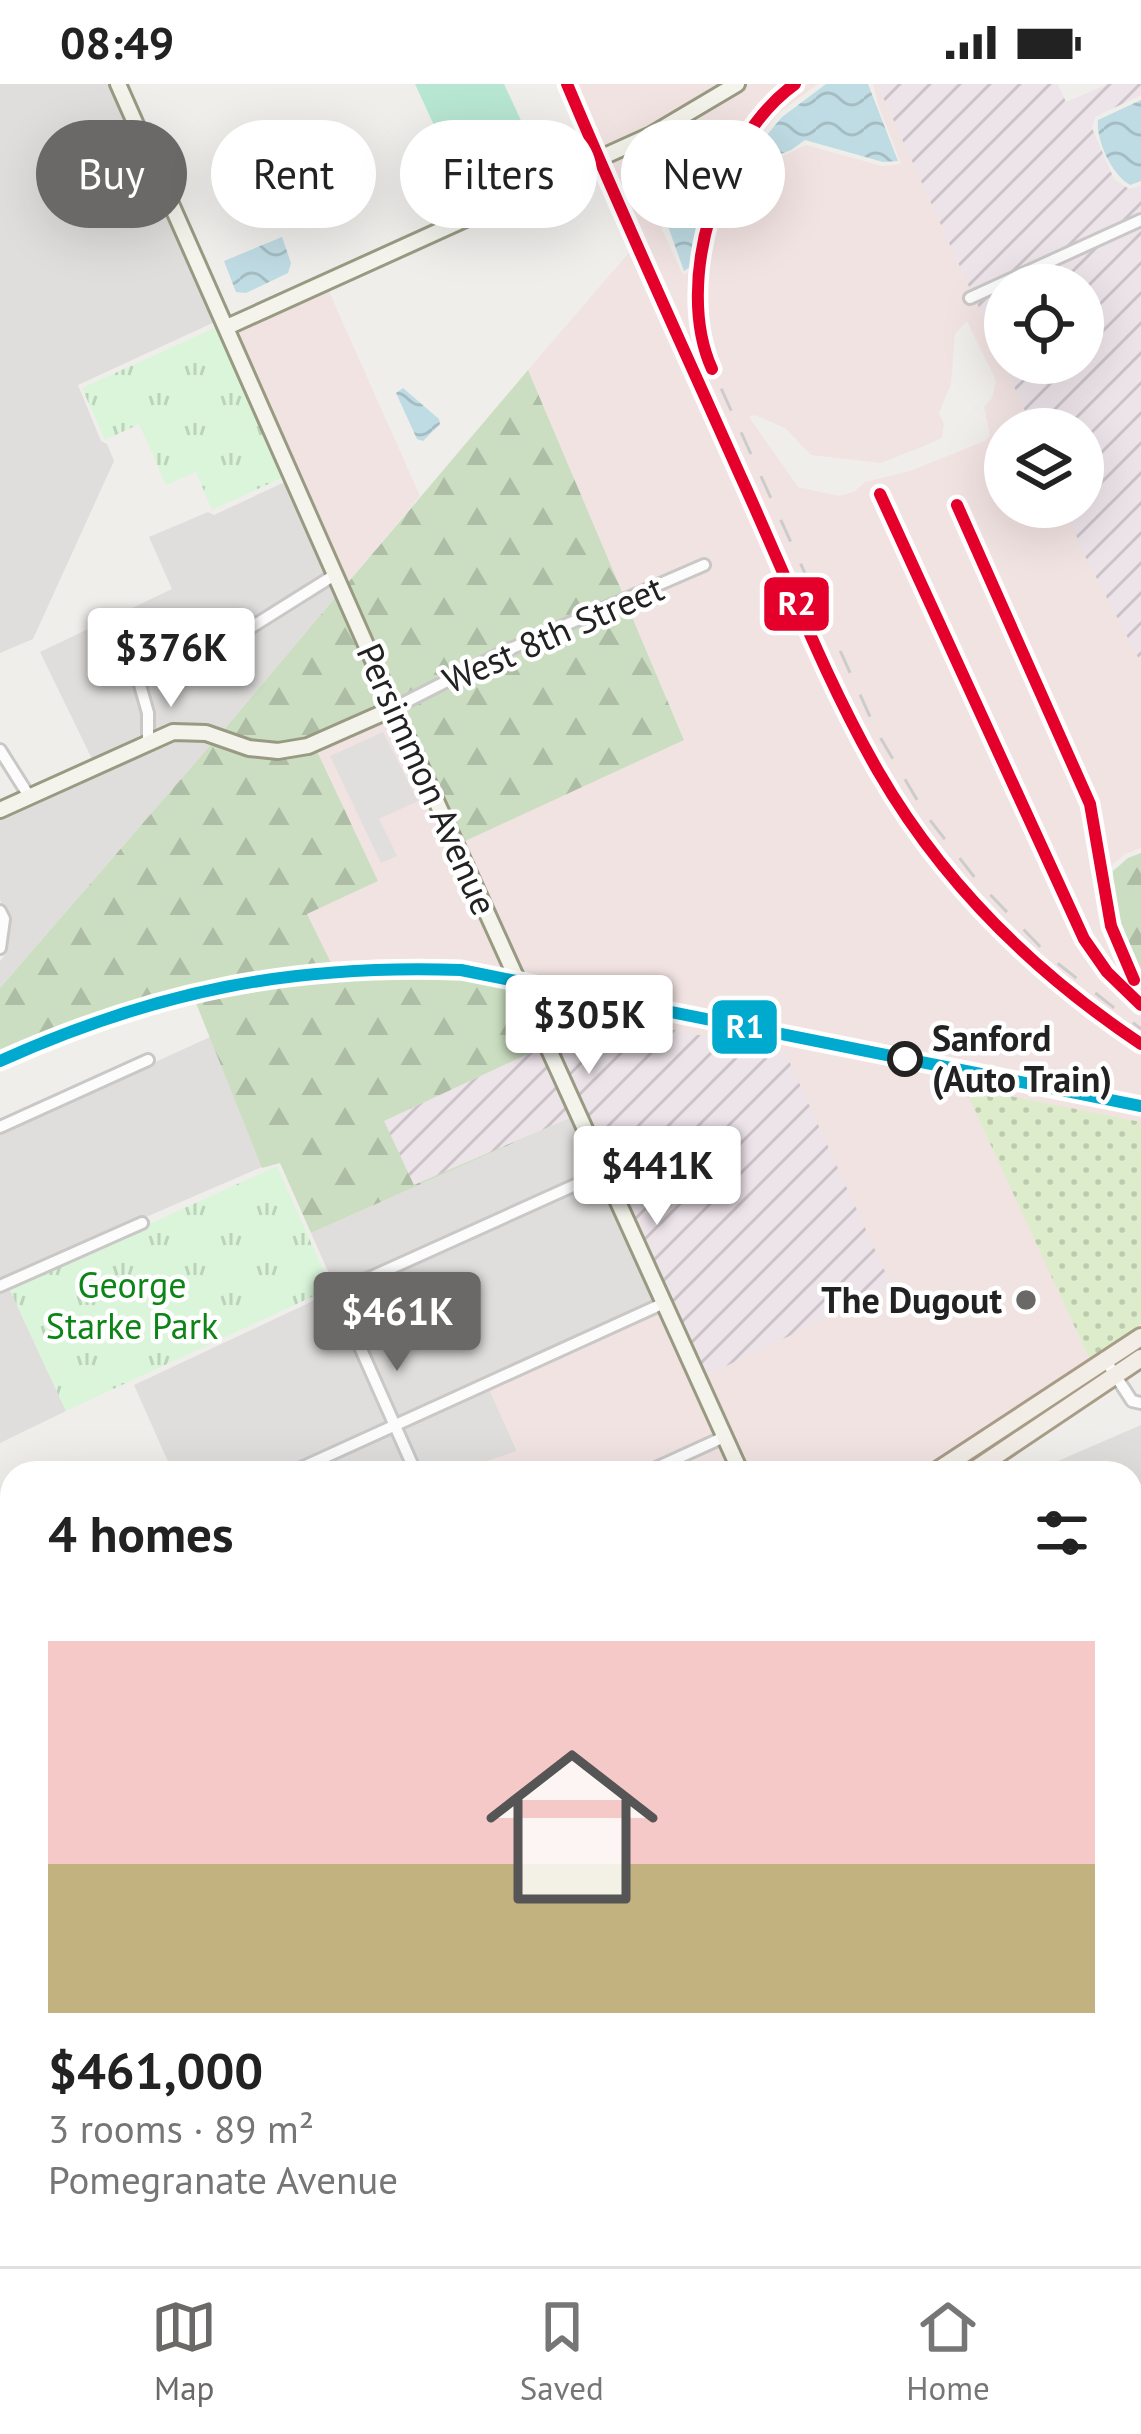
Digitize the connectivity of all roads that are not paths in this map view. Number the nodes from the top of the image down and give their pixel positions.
1 (118, 84) edge
2 (737, 84) edge
3 (1141, 220) edge
4 (970, 298) dead end
5 (227, 327) junction
6 (704, 566) dead end
7 (336, 574) junction
8 (394, 708) junction
9 (148, 742) junction
10 (0, 750) edge
11 (29, 796) junction
12 (0, 810) edge
13 (0, 911) edge
14 (0, 948) edge
15 (148, 1060) dead end
16 (0, 1126) edge
17 (604, 1172) junction
18 (142, 1223) dead end
19 (0, 1286) edge
20 (664, 1304) junction
21 (1141, 1336) edge
22 (1141, 1358) edge
23 (1109, 1366) junction
24 (1141, 1403) edge
25 (394, 1426) junction
26 (724, 1437) junction
27 (317, 1461) edge
28 (410, 1461) edge
29 (671, 1461) edge
30 (735, 1461) edge
31 (954, 1461) edge
32 (986, 1461) edge

1 - 5 street, Persimmon Avenue
2 - 5 street
3 - 4 street
5 - 7 street, Persimmon Avenue
6 - 8 street, West 8th Street
7 - 8 street, Persimmon Avenue
7 - 9 street
8 - 9 street, West 8th Street
8 - 17 street, Persimmon Avenue
9 - 11 street, West 8th Street
10 - 11 street
11 - 12 street, West 8th Street
13 - 14 street
15 - 16 street
17 - 20 street, Persimmon Avenue
17 - 25 street
18 - 19 street
20 - 25 street
20 - 26 street, Persimmon Avenue
21 - 23 main road
22 - 23 main road
23 - 24 street
23 - 31 main road
23 - 32 main road
25 - 27 street
25 - 28 street
26 - 29 street
26 - 30 street, Persimmon Avenue

